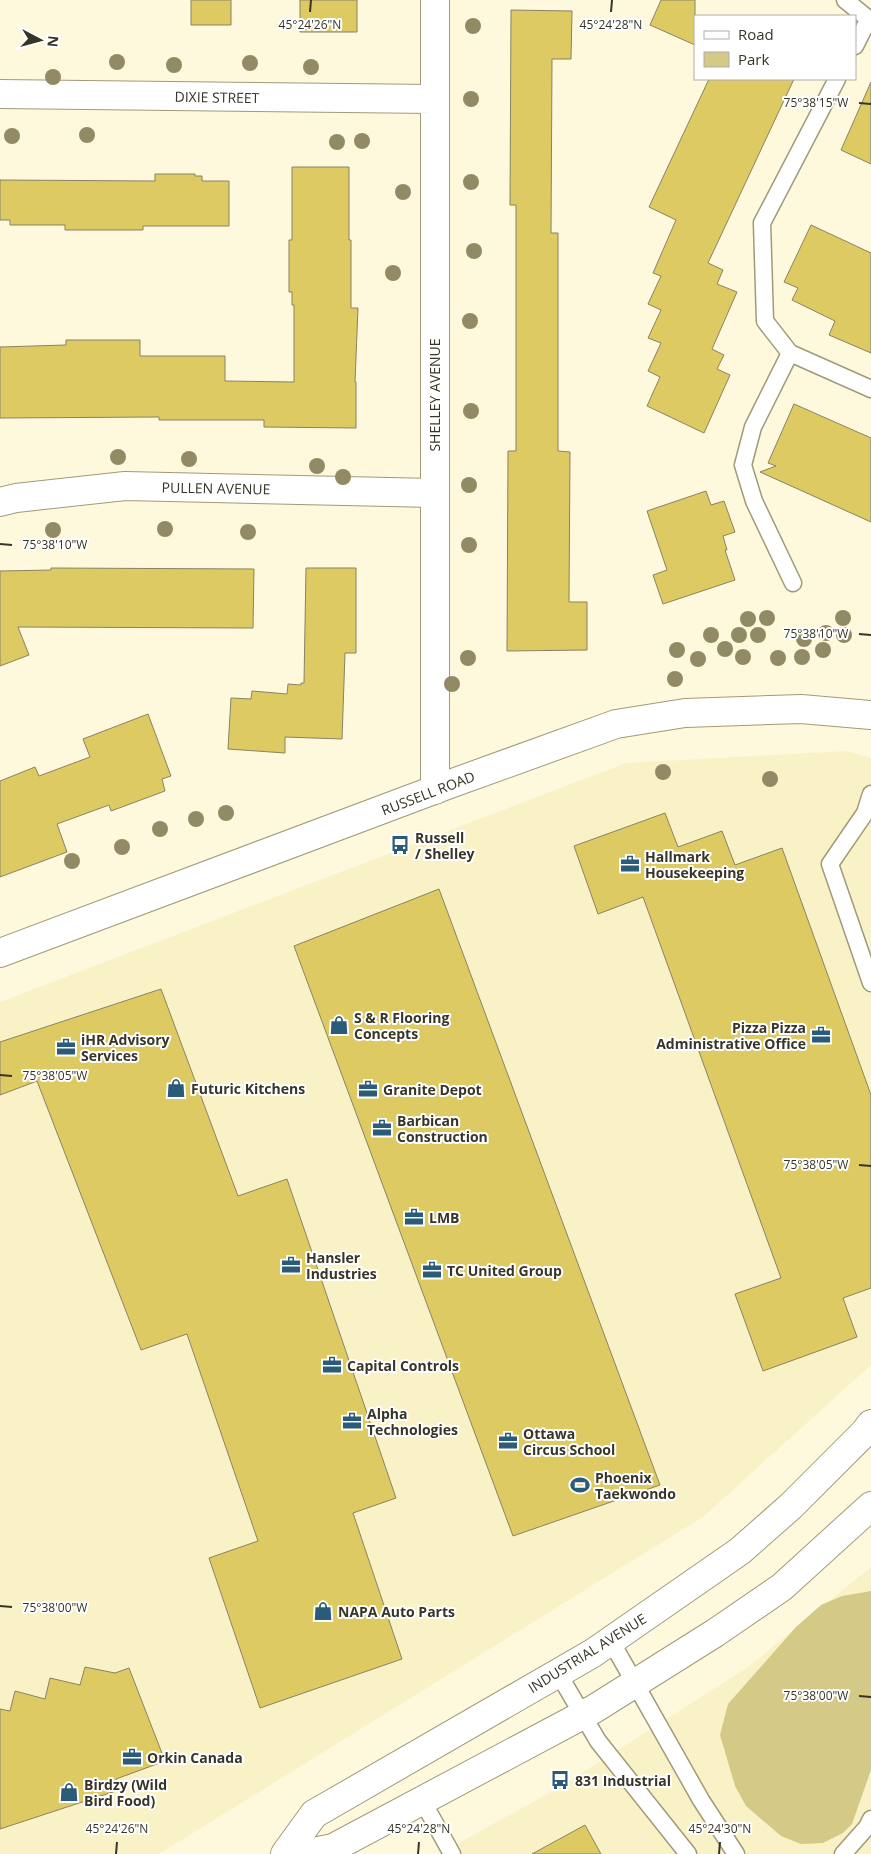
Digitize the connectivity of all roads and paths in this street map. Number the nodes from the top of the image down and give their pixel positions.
1 (435, 0) edge
2 (845, 0) edge
3 (870, 20) edge
4 (856, 44) edge
5 (836, 80) edge
6 (0, 94) edge
7 (433, 99) junction
8 (790, 353) junction
9 (871, 390) edge
10 (434, 494) junction
11 (0, 502) edge
12 (793, 583) dead end
13 (871, 716) edge
14 (435, 790) junction
15 (871, 794) edge
16 (868, 813) edge
17 (0, 953) edge
18 (871, 983) edge
19 (871, 1424) edge
20 (871, 1506) edge
21 (611, 1641) junction
22 (558, 1673) junction
23 (635, 1683) junction
24 (582, 1715) junction
25 (422, 1800) junction
26 (871, 1819) edge
27 (285, 1854) edge
28 (304, 1854) edge
29 (452, 1854) edge
30 (688, 1854) edge
31 (736, 1854) edge
32 (843, 1854) edge

1 - 7 street, SHELLEY AVENUE
2 - 3 lane
3 - 4 lane
5 - 8 lane
6 - 7 street, DIXIE STREET
7 - 10 street, SHELLEY AVENUE
8 - 9 lane
8 - 12 lane
10 - 11 street, PULLEN AVENUE
10 - 14 street, SHELLEY AVENUE
13 - 14 street, RUSSELL ROAD
14 - 17 street, RUSSELL ROAD
15 - 16 lane
16 - 18 lane
19 - 21 street, INDUSTRIAL AVENUE
20 - 23 street
21 - 22 street, INDUSTRIAL AVENUE
21 - 23 lane
22 - 24 lane
22 - 27 street, INDUSTRIAL AVENUE
23 - 24 street
23 - 31 lane
24 - 25 street
24 - 30 lane
25 - 28 street
25 - 29 lane
26 - 32 lane

